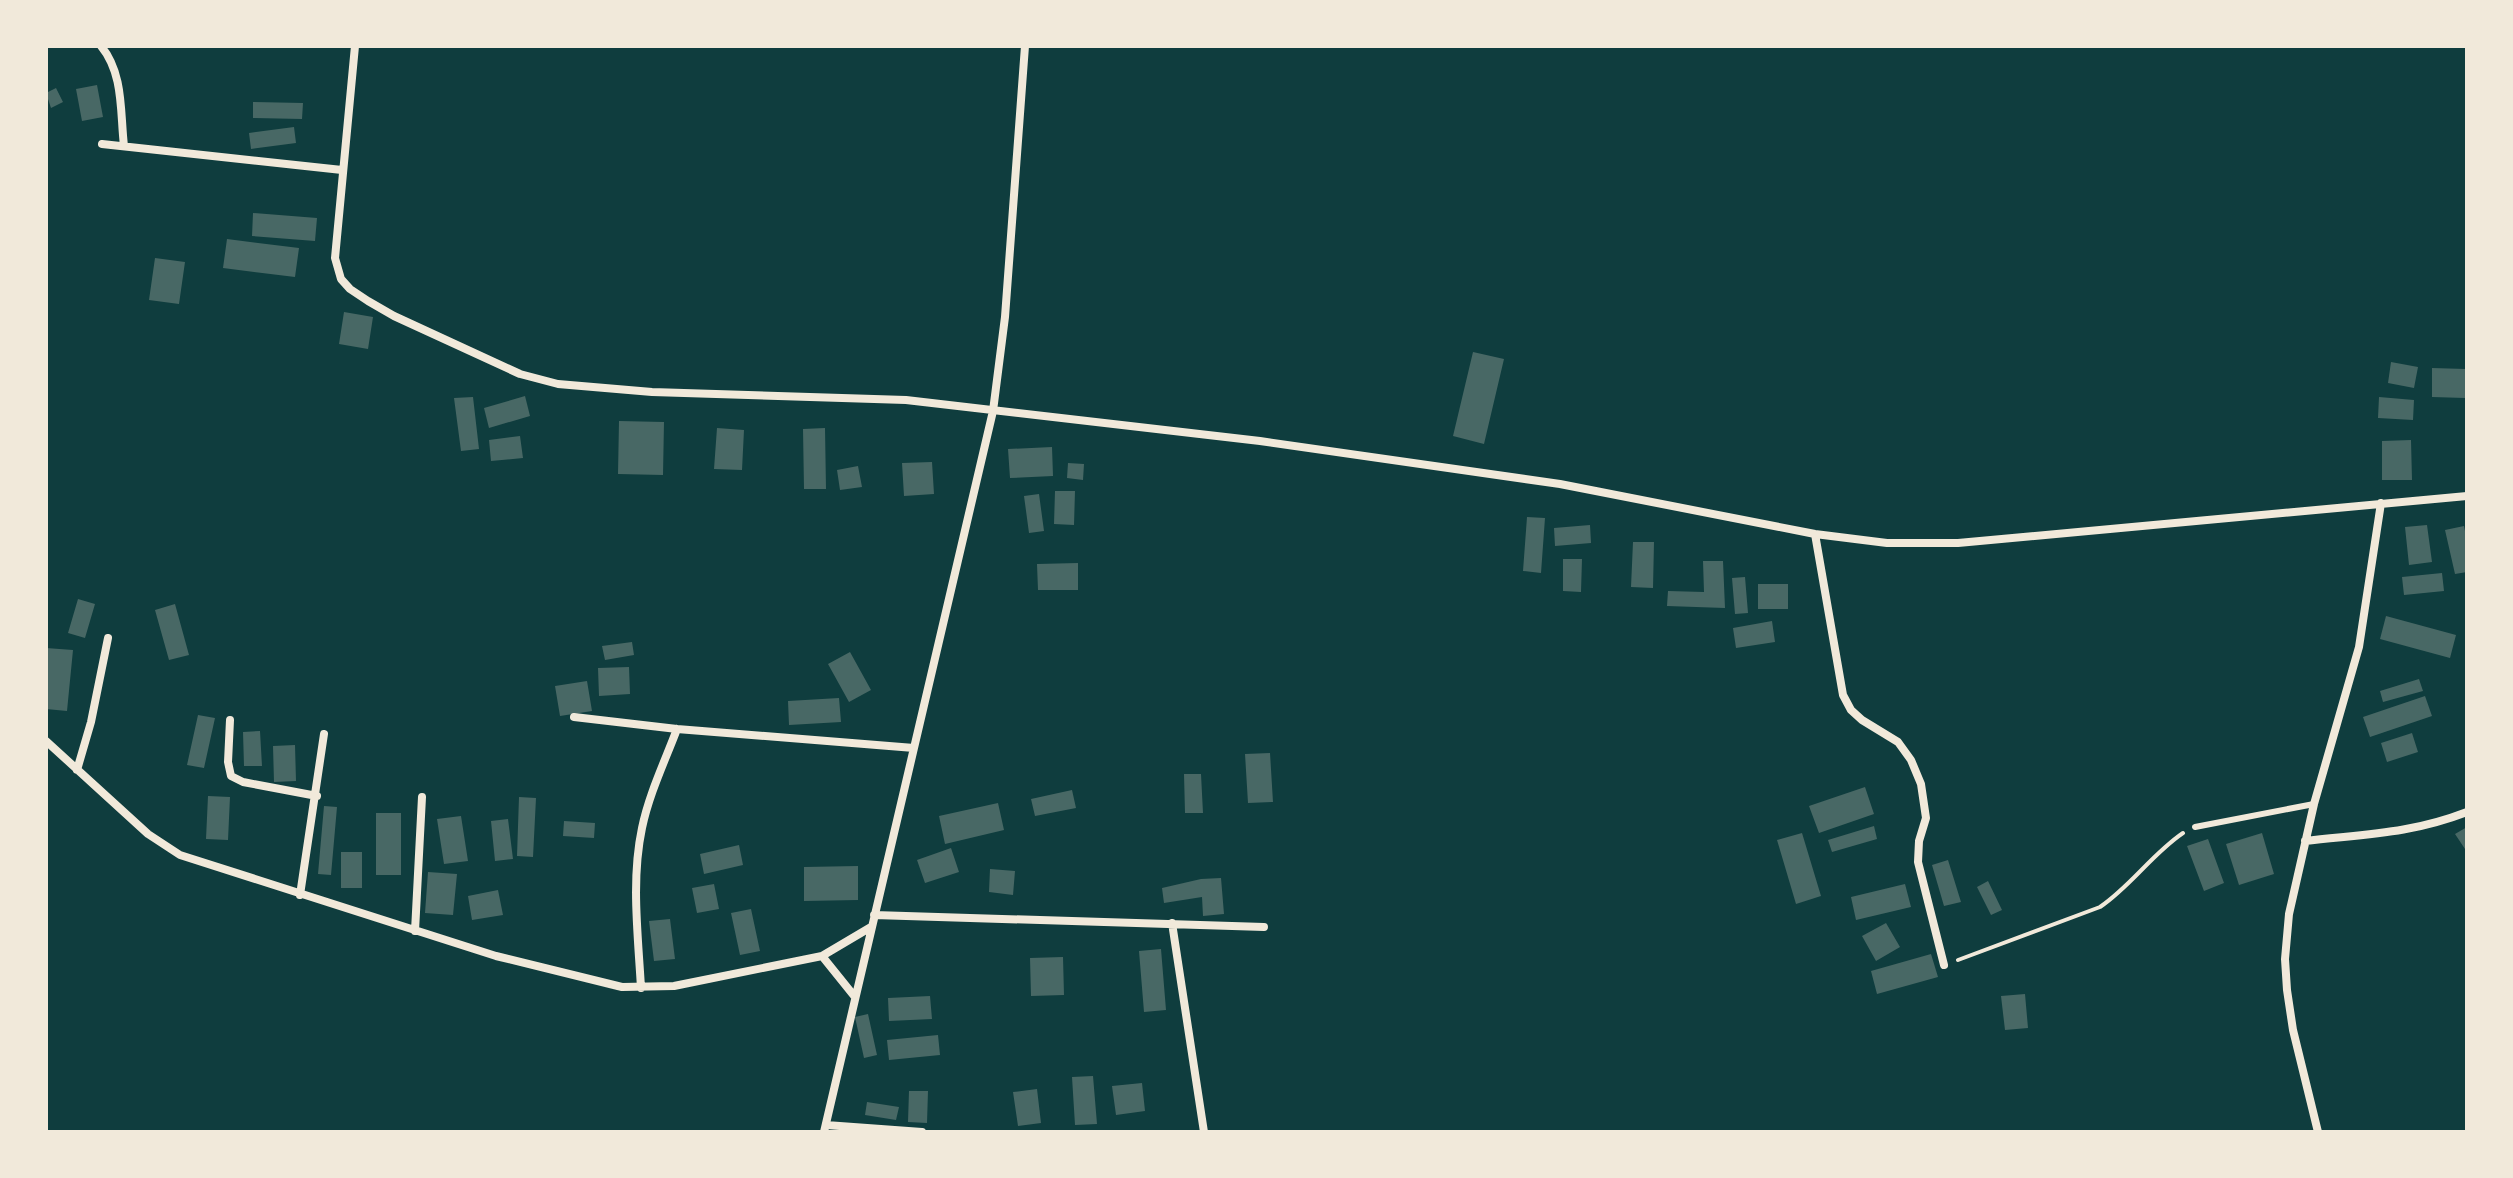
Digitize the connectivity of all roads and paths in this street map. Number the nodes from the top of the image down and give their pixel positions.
1 (101, 46) edge
2 (355, 46) edge
3 (1025, 46) edge
4 (102, 144) dead end
5 (124, 146) junction
6 (342, 170) junction
7 (993, 411) junction
8 (2467, 496) edge
9 (2381, 503) junction
10 (1815, 534) junction
11 (108, 638) dead end
12 (574, 717) dead end
13 (230, 720) dead end
14 (677, 729) junction
15 (324, 734) dead end
16 (46, 741) edge
17 (914, 748) junction
18 (77, 770) junction
19 (317, 796) junction
20 (422, 797) dead end
21 (2314, 804) junction
22 (2467, 812) edge
23 (2195, 827) joint
24 (2305, 841) junction
25 (300, 895) junction
26 (874, 915) junction
27 (1172, 923) junction
28 (871, 927) junction
29 (1264, 927) dead end
30 (415, 931) junction
31 (822, 956) junction
32 (1944, 965) joint
33 (641, 988) junction
34 (855, 997) junction
35 (825, 1128) edge
36 (922, 1132) edge
37 (1204, 1132) edge
38 (2318, 1132) edge

1 - 5 street
2 - 6 street
3 - 7 street
4 - 5 street
5 - 6 street
6 - 7 street
7 - 10 street
7 - 17 street
8 - 9 street
9 - 10 street
9 - 21 street
10 - 32 street
11 - 18 street
12 - 14 street
13 - 19 street
14 - 17 street
14 - 33 street
15 - 19 street
16 - 18 street
17 - 26 street
18 - 25 street
19 - 25 street
20 - 30 street
21 - 23 lane
21 - 24 street
22 - 24 street
23 - 32 path
24 - 38 street
25 - 30 street
26 - 27 street
26 - 28 street
27 - 29 street
27 - 37 street
28 - 31 street
28 - 34 street
30 - 33 street
31 - 33 street
31 - 34 street
34 - 35 street
35 - 36 street

